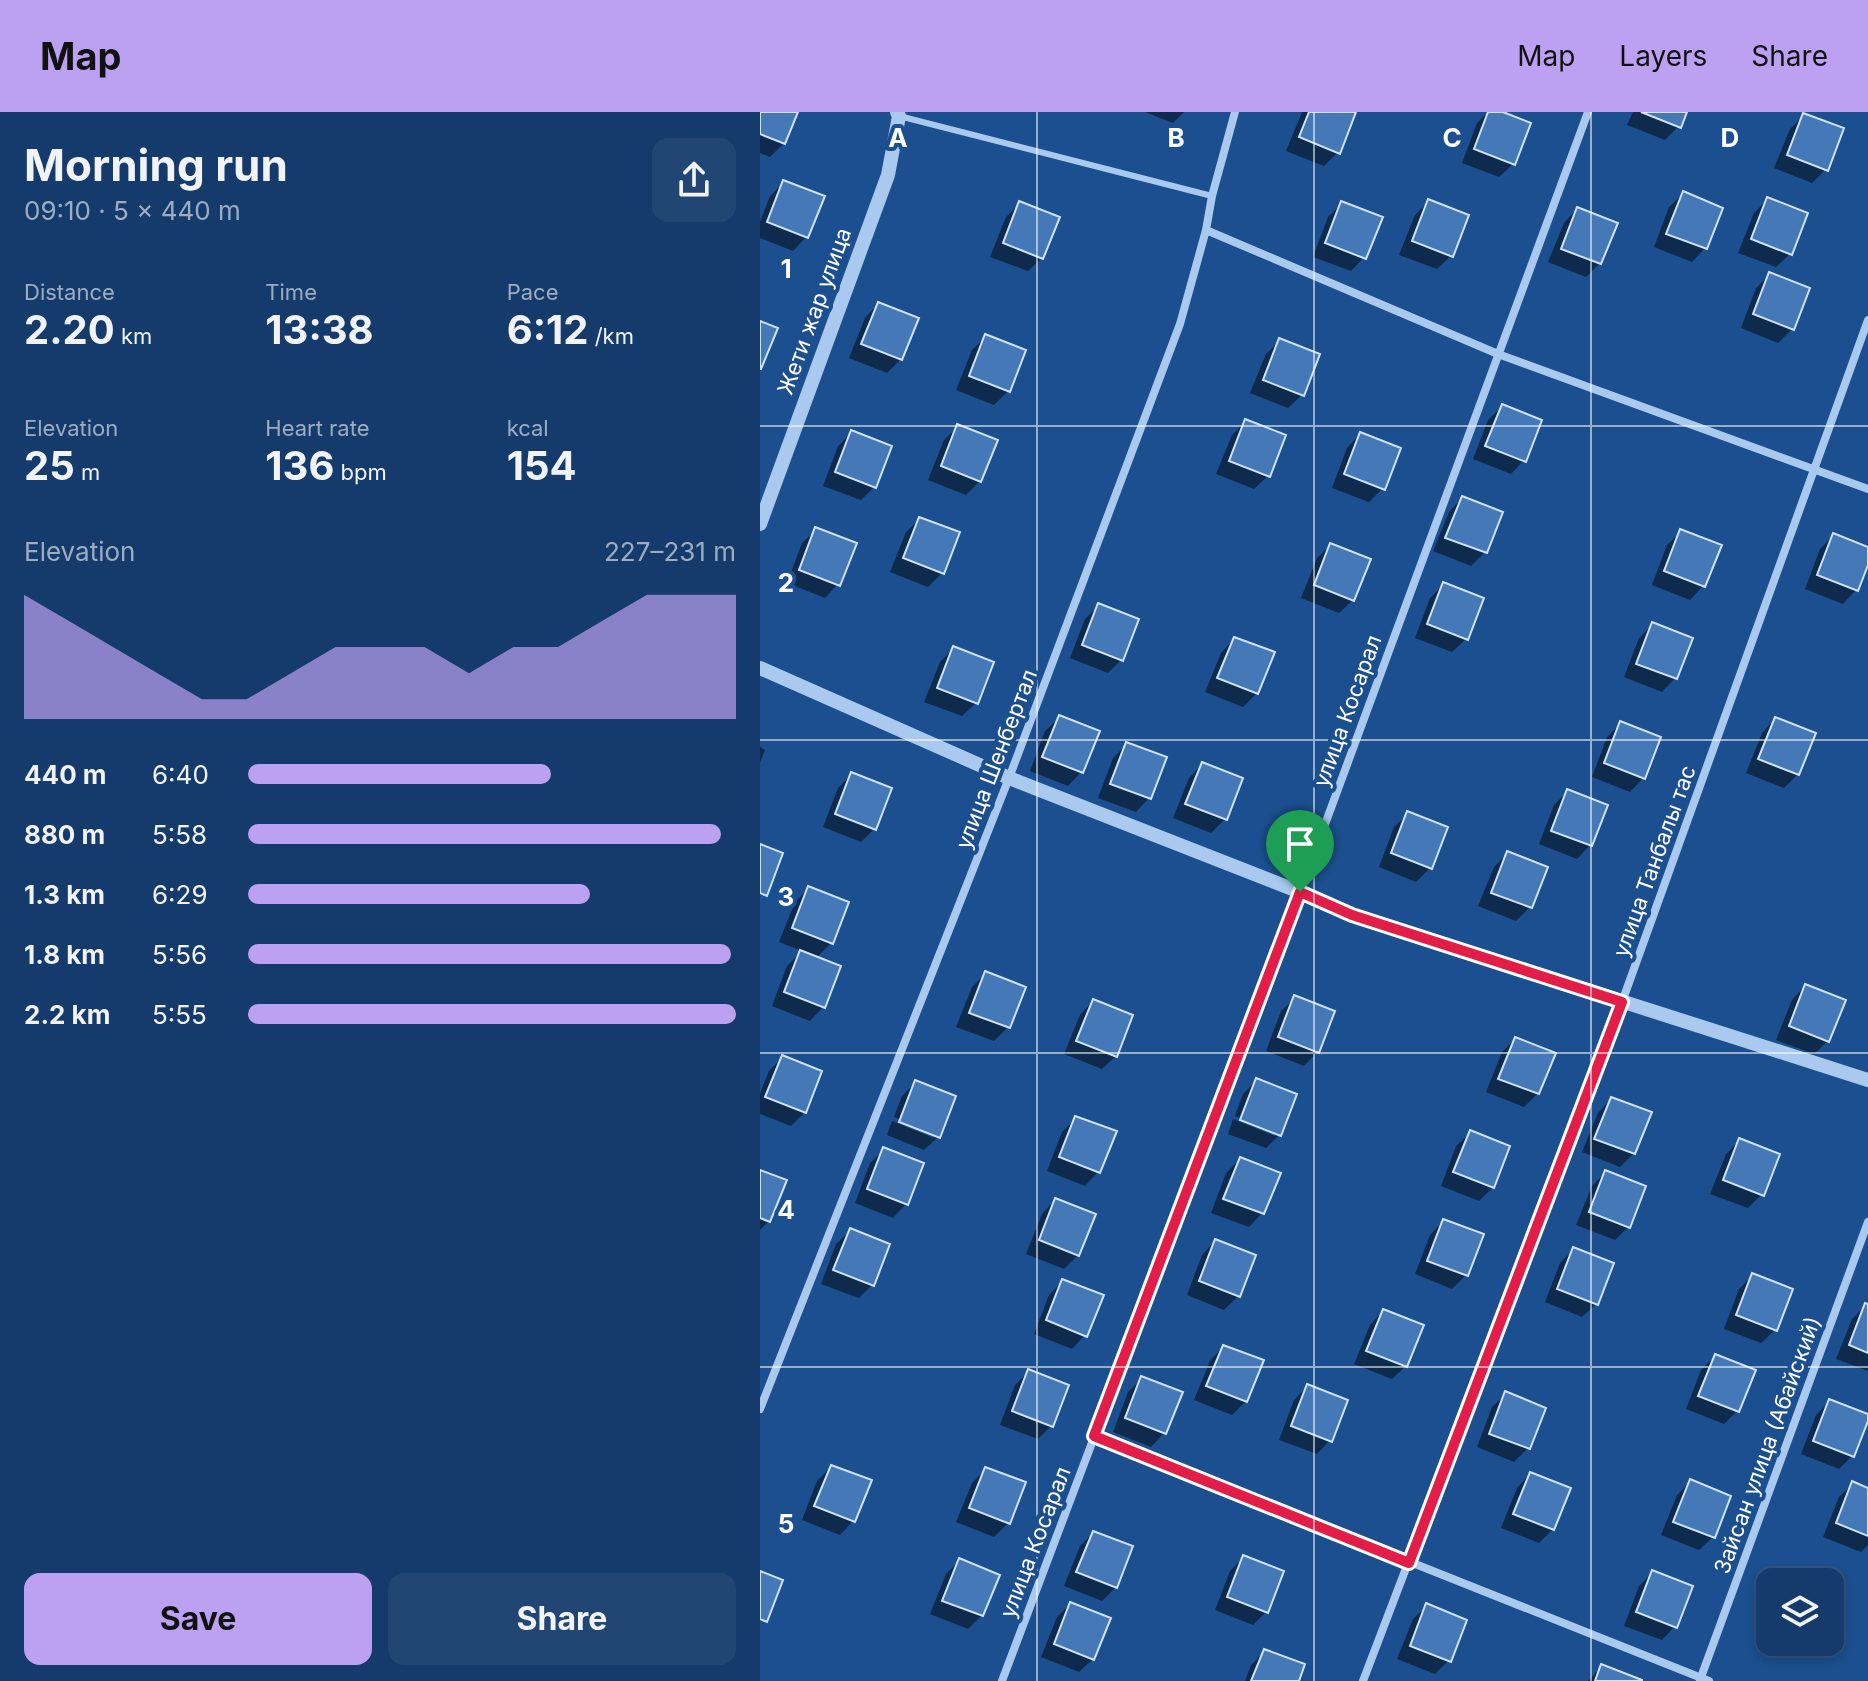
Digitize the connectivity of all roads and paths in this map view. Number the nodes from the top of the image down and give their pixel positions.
1 (1235, 112) edge
2 (1588, 112) edge
3 (898, 114) edge
4 (1212, 196) junction
5 (1206, 230) junction
6 (1868, 320) edge
7 (1498, 354) junction
8 (1814, 469) junction
9 (1868, 489) edge
10 (760, 524) edge
11 (760, 668) edge
12 (1009, 778) junction
13 (1300, 892) junction
14 (1622, 1002) junction
15 (1868, 1080) edge
16 (1868, 1222) edge
17 (760, 1409) edge
18 (1094, 1436) junction
19 (1409, 1563) junction
20 (1703, 1680) edge
21 (1002, 1681) edge
22 (1363, 1681) edge

1 - 4 street, улица Шенбертал
2 - 7 street, улица Косарал
3 - 4 lane
3 - 10 street, Жети жар улица
4 - 5 street, улица Шенбертал
5 - 7 street
5 - 12 street, улица Шенбертал
6 - 8 street, улица Танбалы тас
7 - 8 street
7 - 13 street, улица Косарал
8 - 9 street
8 - 14 street, улица Танбалы тас
11 - 12 street
12 - 13 street
12 - 17 street, улица Шенбертал
13 - 14 street
13 - 18 street, улица Косарал
14 - 15 street
14 - 19 street, улица Танбалы тас
16 - 20 street, Зайсан улица (Абайский)
18 - 19 street
18 - 21 street, улица Косарал
19 - 20 street
19 - 22 street, улица Танбалы тас

